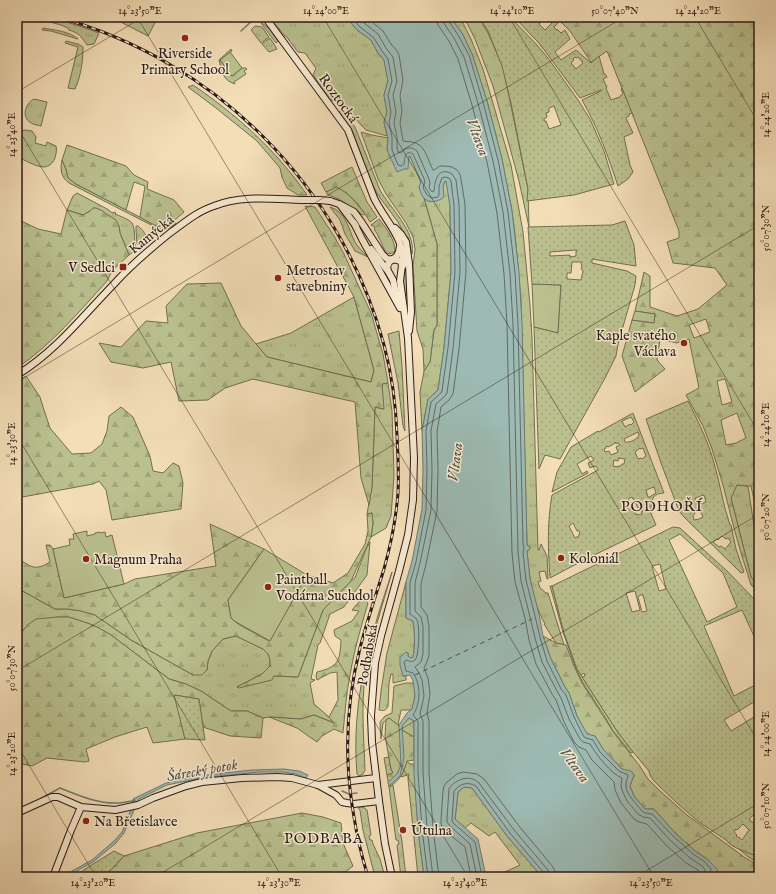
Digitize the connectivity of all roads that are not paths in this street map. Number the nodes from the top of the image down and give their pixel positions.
1 (265, 17) edge
2 (339, 204) junction
3 (354, 223) junction
4 (390, 223) junction
5 (400, 244) junction
6 (393, 259) junction
7 (402, 268) junction
8 (388, 271) junction
9 (400, 308) junction
10 (405, 319) junction
11 (408, 338) junction
12 (17, 375) edge
13 (376, 778) junction
14 (340, 782) junction
15 (318, 785) junction
16 (336, 795) junction
17 (378, 801) junction
18 (81, 807) junction
19 (17, 813) edge
20 (53, 877) edge
21 (392, 877) edge

1 - 4 main road, Roztocká
2 - 3 main road
2 - 6 main road, Kamýcká
2 - 12 main road, Kamýcká, bridge
3 - 8 main road
3 - 9 main road
4 - 5 main road, Roztocká
4 - 11 main road
5 - 6 main road
5 - 7 main road, Roztocká
6 - 7 main road, Kamýcká
6 - 8 main road
7 - 8 main road
7 - 10 main road, Podbabská
8 - 9 main road, Podbabská
9 - 10 main road, Podbabská
10 - 11 main road, Podbabská
11 - 13 main road, Podbabská
13 - 14 main road
13 - 17 main road, Podbabská
14 - 15 main road
14 - 16 main road
15 - 16 main road
15 - 18 main road
16 - 17 main road
17 - 21 main road, Podbabská
18 - 19 main road
18 - 20 main road

